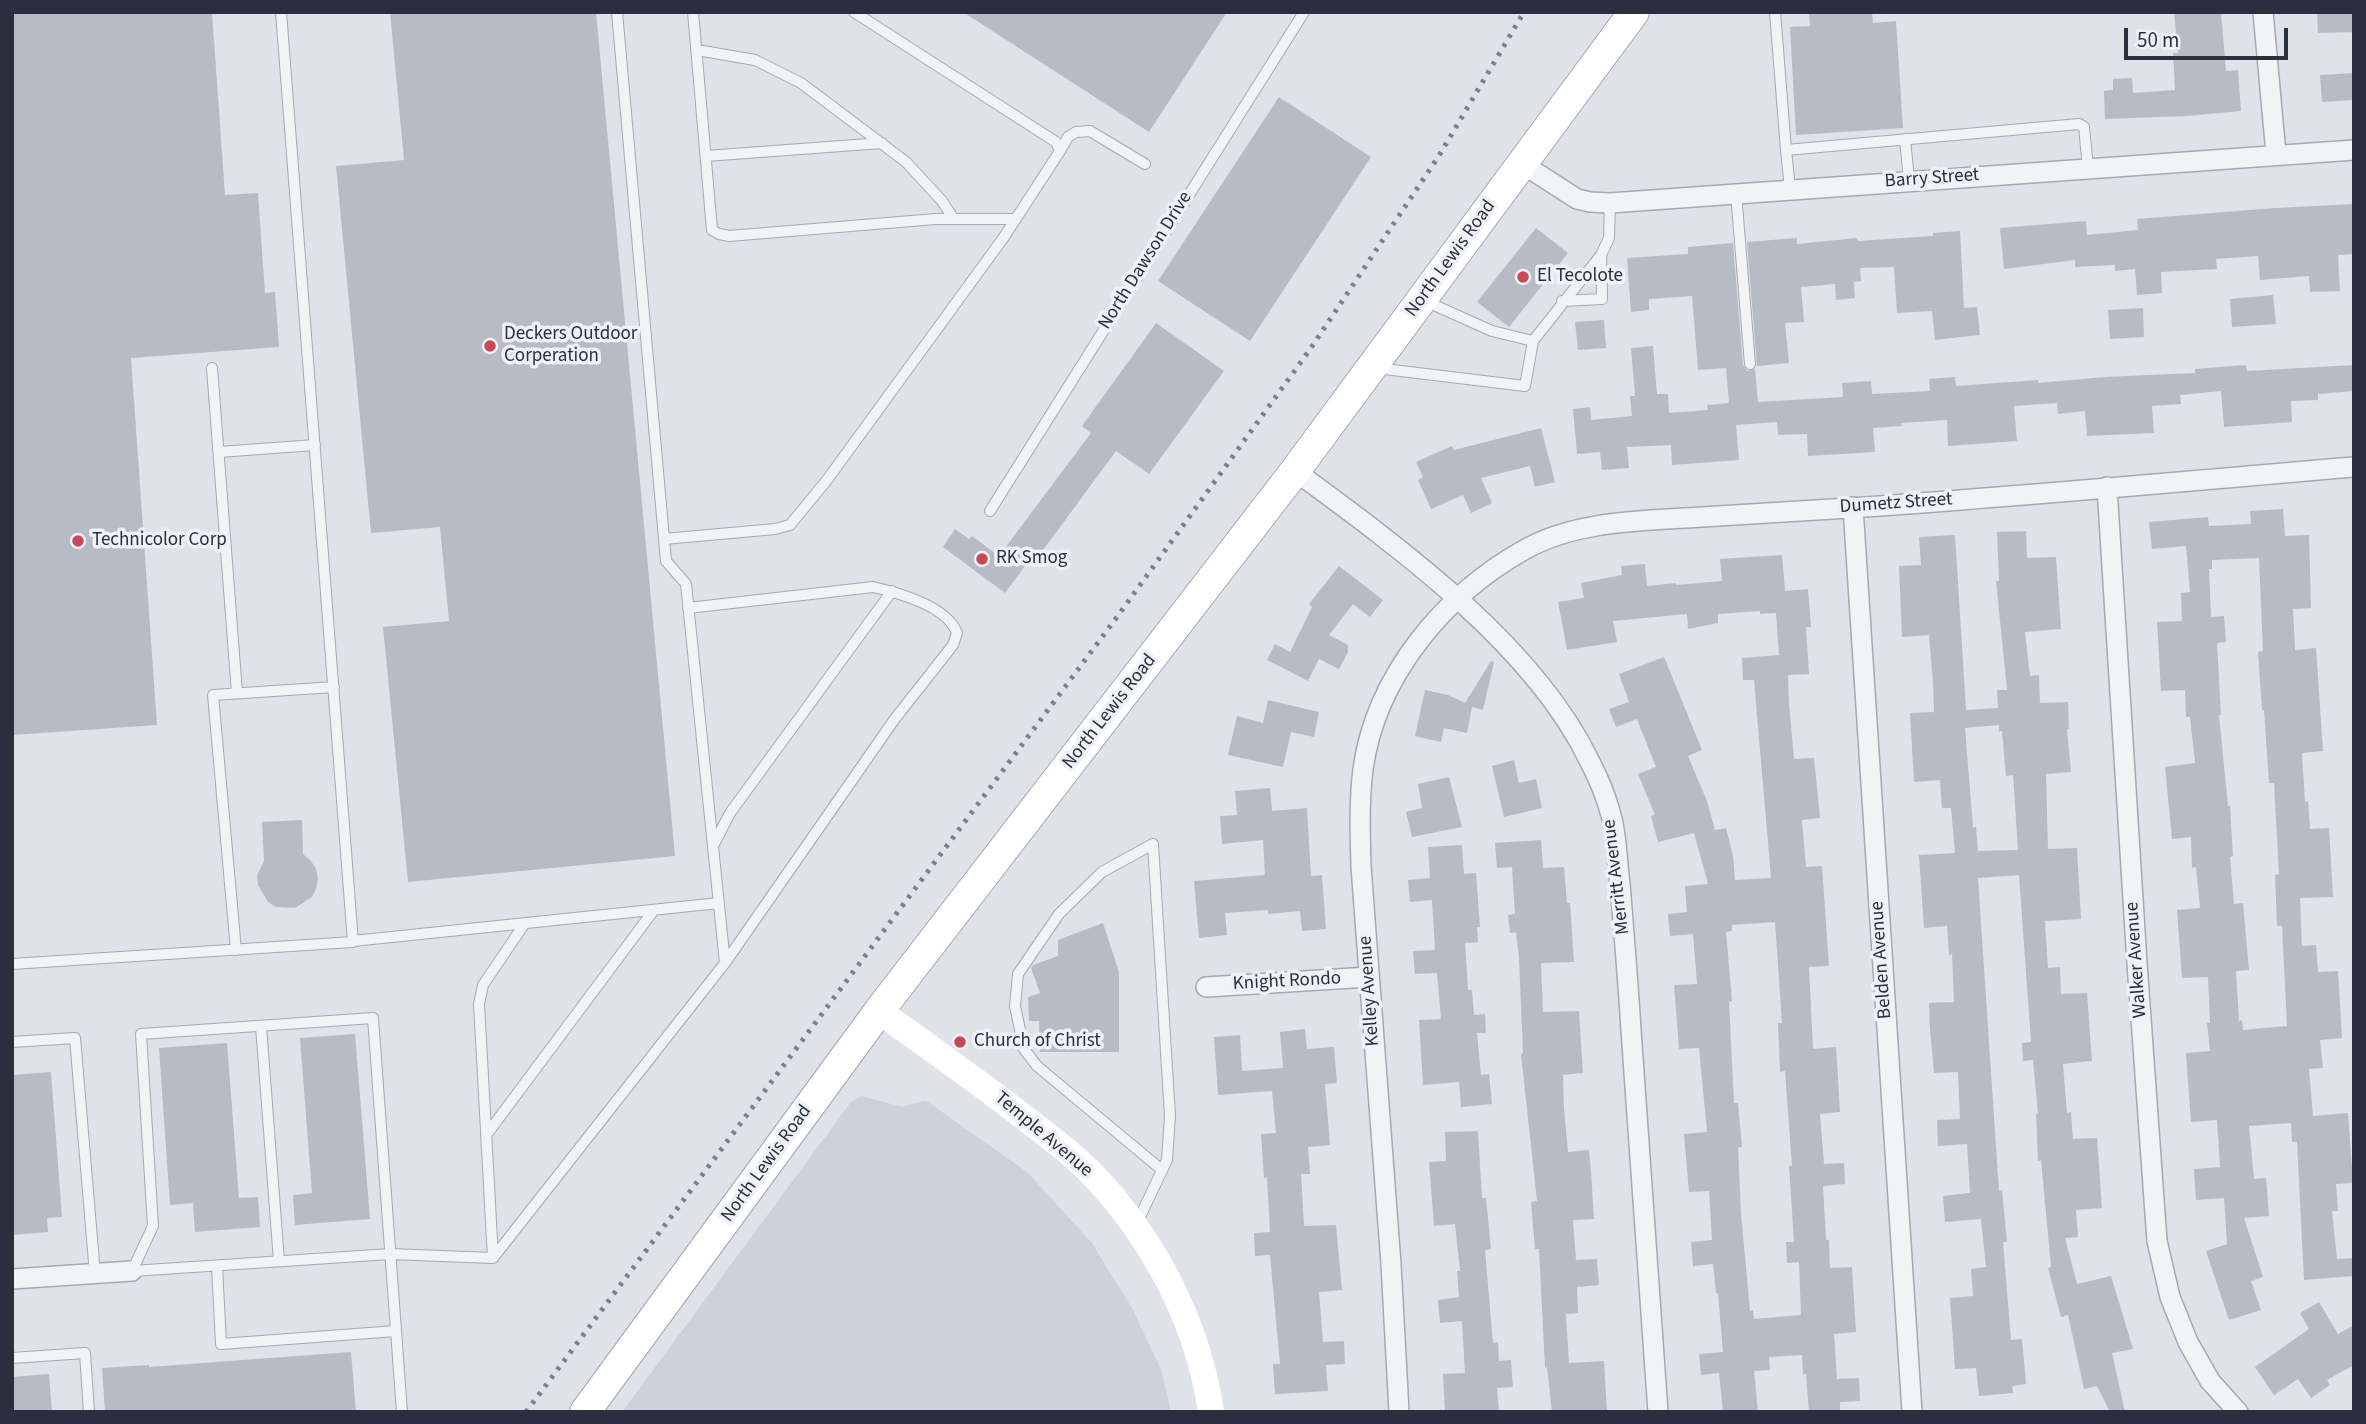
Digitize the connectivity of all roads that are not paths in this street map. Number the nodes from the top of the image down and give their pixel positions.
1 (281, 12) edge
2 (617, 12) edge
3 (694, 12) edge
4 (854, 12) edge
5 (1304, 12) edge
6 (1634, 12) edge
7 (1775, 12) edge
8 (2263, 12) edge
9 (697, 50) junction
10 (1905, 139) junction
11 (882, 143) junction
12 (1786, 150) junction
13 (2354, 150) edge
14 (1060, 151) junction
15 (2276, 154) junction
16 (706, 156) junction
17 (1521, 163) junction
18 (1145, 164) dead end
19 (2088, 168) junction
20 (1909, 180) junction
21 (1790, 189) junction
22 (1736, 193) junction
23 (1610, 204) junction
24 (953, 218) junction
25 (1016, 219) junction
26 (1601, 255) junction
27 (1422, 299) junction
28 (1562, 301) junction
29 (1532, 341) junction
30 (1750, 364) dead end
31 (1372, 367) junction
32 (212, 368) dead end
33 (315, 445) junction
34 (219, 453) junction
35 (2354, 467) edge
36 (1296, 471) junction
37 (2107, 487) junction
38 (1853, 508) junction
39 (990, 511) dead end
40 (664, 539) junction
41 (892, 591) junction
42 (1458, 600) junction
43 (688, 608) junction
44 (334, 687) junction
45 (237, 693) junction
46 (713, 847) junction
47 (719, 903) junction
48 (654, 910) junction
49 (525, 923) junction
50 (353, 941) junction
51 (236, 950) junction
52 (725, 963) junction
53 (12, 964) edge
54 (1369, 977) junction
55 (1206, 986) dead end
56 (879, 1011) junction
57 (261, 1026) junction
58 (12, 1042) edge
59 (487, 1134) junction
60 (1162, 1170) junction
61 (1136, 1227) junction
62 (390, 1254) junction
63 (493, 1258) junction
64 (279, 1261) junction
65 (217, 1266) junction
66 (132, 1271) junction
67 (95, 1274) junction
68 (12, 1279) edge
69 (396, 1331) junction
70 (12, 1358) edge
71 (89, 1412) edge
72 (402, 1412) edge
73 (585, 1412) edge
74 (1211, 1412) edge
75 (1399, 1412) edge
76 (1658, 1412) edge
77 (1912, 1412) edge
78 (2238, 1412) edge

1 - 33 lane
2 - 40 lane
3 - 9 lane
4 - 14 lane
5 - 39 lane, North Dawson Drive
6 - 17 main road, North Lewis Road
7 - 12 lane
8 - 15 street
9 - 11 lane
9 - 16 lane
10 - 12 lane
10 - 19 lane
10 - 20 lane
11 - 16 lane
11 - 24 lane
12 - 21 lane
13 - 15 street, Barry Street
14 - 18 lane
14 - 25 lane
15 - 19 street, Barry Street
16 - 24 lane
17 - 23 street, Barry Street
17 - 27 main road, North Lewis Road
19 - 20 street, Barry Street
20 - 21 street, Barry Street
21 - 22 street, Barry Street
22 - 23 street, Barry Street
22 - 30 lane
23 - 26 lane
24 - 25 lane
25 - 40 lane
26 - 28 lane
26 - 28 lane
27 - 29 lane
27 - 31 main road, North Lewis Road
28 - 29 lane
29 - 31 lane
31 - 36 main road, North Lewis Road
32 - 34 lane
33 - 34 lane
33 - 44 lane
34 - 45 lane
35 - 37 street, Dumetz Street
36 - 42 street, Merritt Avenue
36 - 56 main road, North Lewis Road
37 - 38 street, Dumetz Street
37 - 78 street, Walker Avenue
38 - 42 street, Dumetz Street
38 - 77 street, Belden Avenue
40 - 43 lane
41 - 43 lane
41 - 46 lane
41 - 52 lane
42 - 54 street, Kelley Avenue
42 - 76 street, Merritt Avenue
43 - 46 lane
44 - 45 lane
44 - 50 lane
45 - 51 lane
46 - 47 lane
47 - 48 lane
47 - 52 lane
48 - 49 lane
48 - 59 lane
49 - 50 lane
49 - 59 lane
50 - 51 lane
51 - 53 lane
52 - 63 lane
54 - 55 street, Knight Rondo
54 - 75 street, Kelley Avenue
56 - 61 main road, Temple Avenue
56 - 73 main road, North Lewis Road
57 - 62 lane
57 - 64 lane
57 - 66 lane
58 - 67 lane
59 - 63 lane
60 - 60 lane
60 - 61 lane
61 - 74 main road, Temple Avenue
62 - 63 lane
62 - 64 lane
62 - 69 lane
64 - 65 lane
65 - 66 lane
65 - 69 lane
66 - 67 street
67 - 68 street
69 - 72 lane
70 - 71 lane

